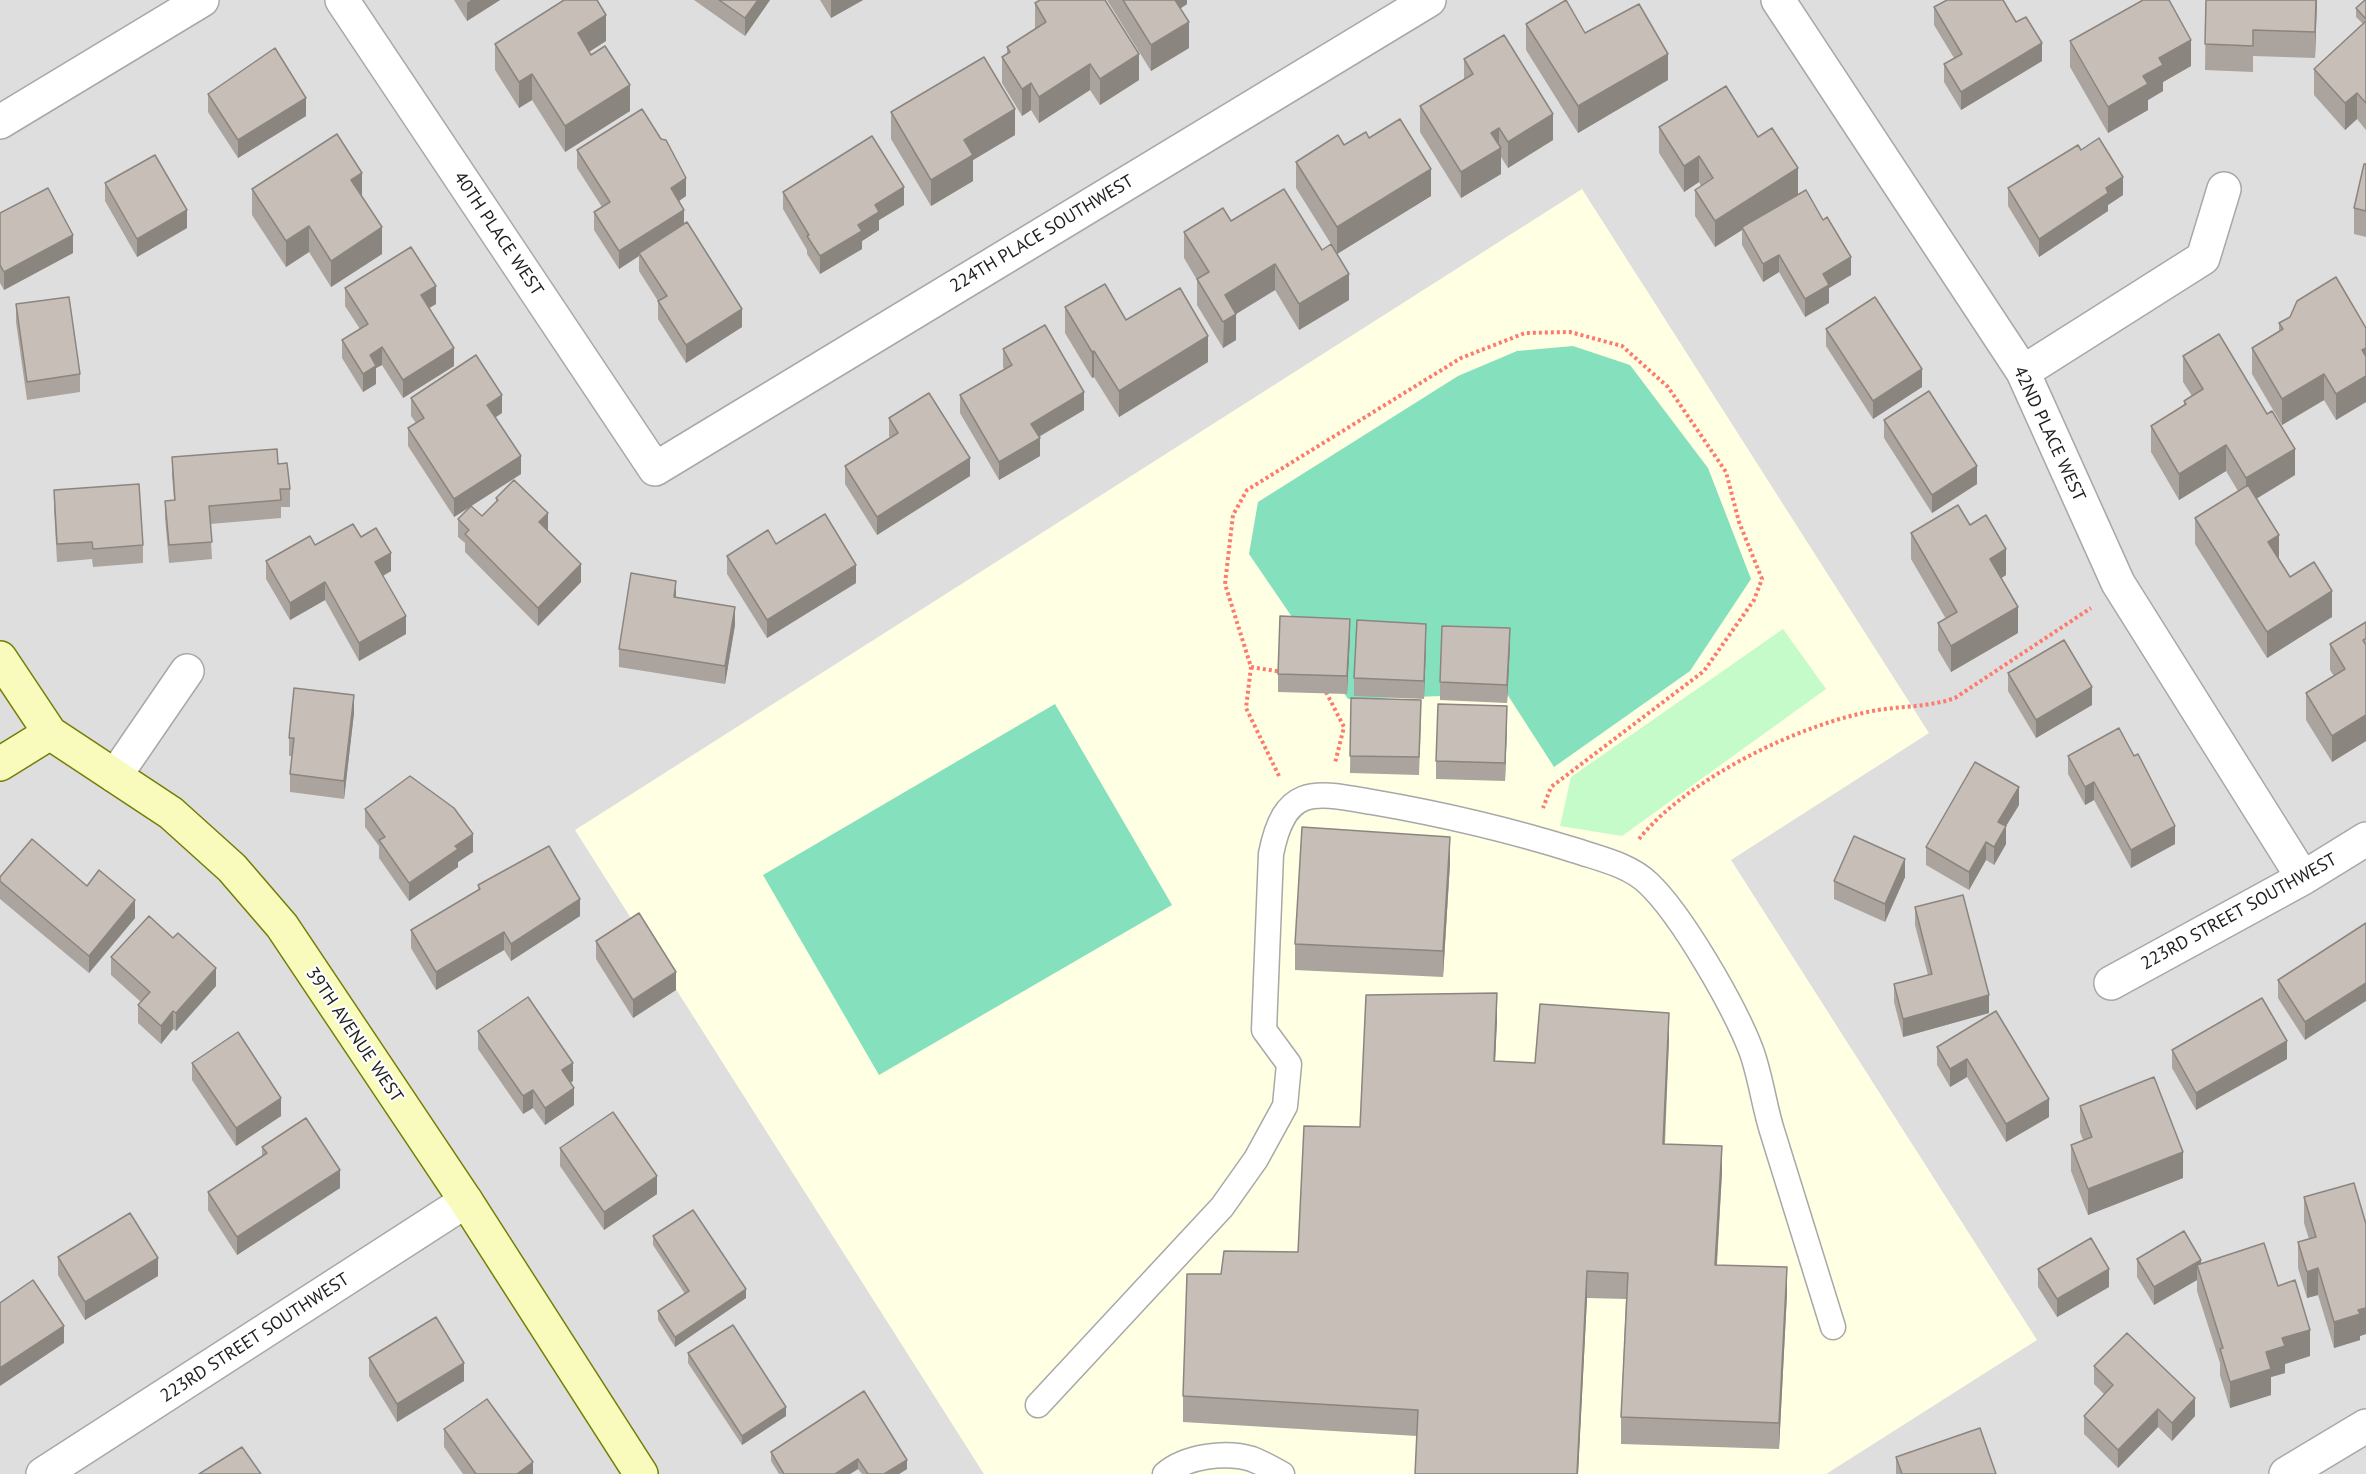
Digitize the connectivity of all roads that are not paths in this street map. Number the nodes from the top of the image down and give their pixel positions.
1 (202, 0) edge
2 (342, 0) edge
3 (1429, 0) edge
4 (1778, 0) edge
5 (0, 123) edge
6 (2224, 189) dead end
7 (2023, 372) junction
8 (655, 469) joint
9 (0, 658) edge
10 (187, 671) dead end
11 (50, 733) junction
12 (0, 764) edge
13 (115, 776) junction
14 (2366, 839) edge
15 (2303, 878) junction
16 (2111, 983) dead end
17 (466, 1201) junction
18 (1833, 1327) dead end
19 (1038, 1405) dead end
20 (2366, 1426) edge
21 (43, 1474) edge
22 (641, 1474) edge
23 (1165, 1474) edge
24 (1282, 1474) edge
25 (2286, 1474) edge

1 - 5 street
2 - 8 street, 40TH PLACE WEST
3 - 8 street, 224TH PLACE SOUTHWEST
4 - 7 street, 42ND PLACE WEST
6 - 7 street
7 - 15 street, 42ND PLACE WEST
9 - 11 street, 39TH AVENUE WEST
10 - 13 street
11 - 12 street
11 - 13 street, 39TH AVENUE WEST
13 - 17 street, 39TH AVENUE WEST
14 - 15 street, 223RD STREET SOUTHWEST
15 - 16 street, 223RD STREET SOUTHWEST
17 - 21 street, 223RD STREET SOUTHWEST
17 - 22 street, 39TH AVENUE WEST
18 - 19 lane
20 - 25 street
23 - 24 lane

